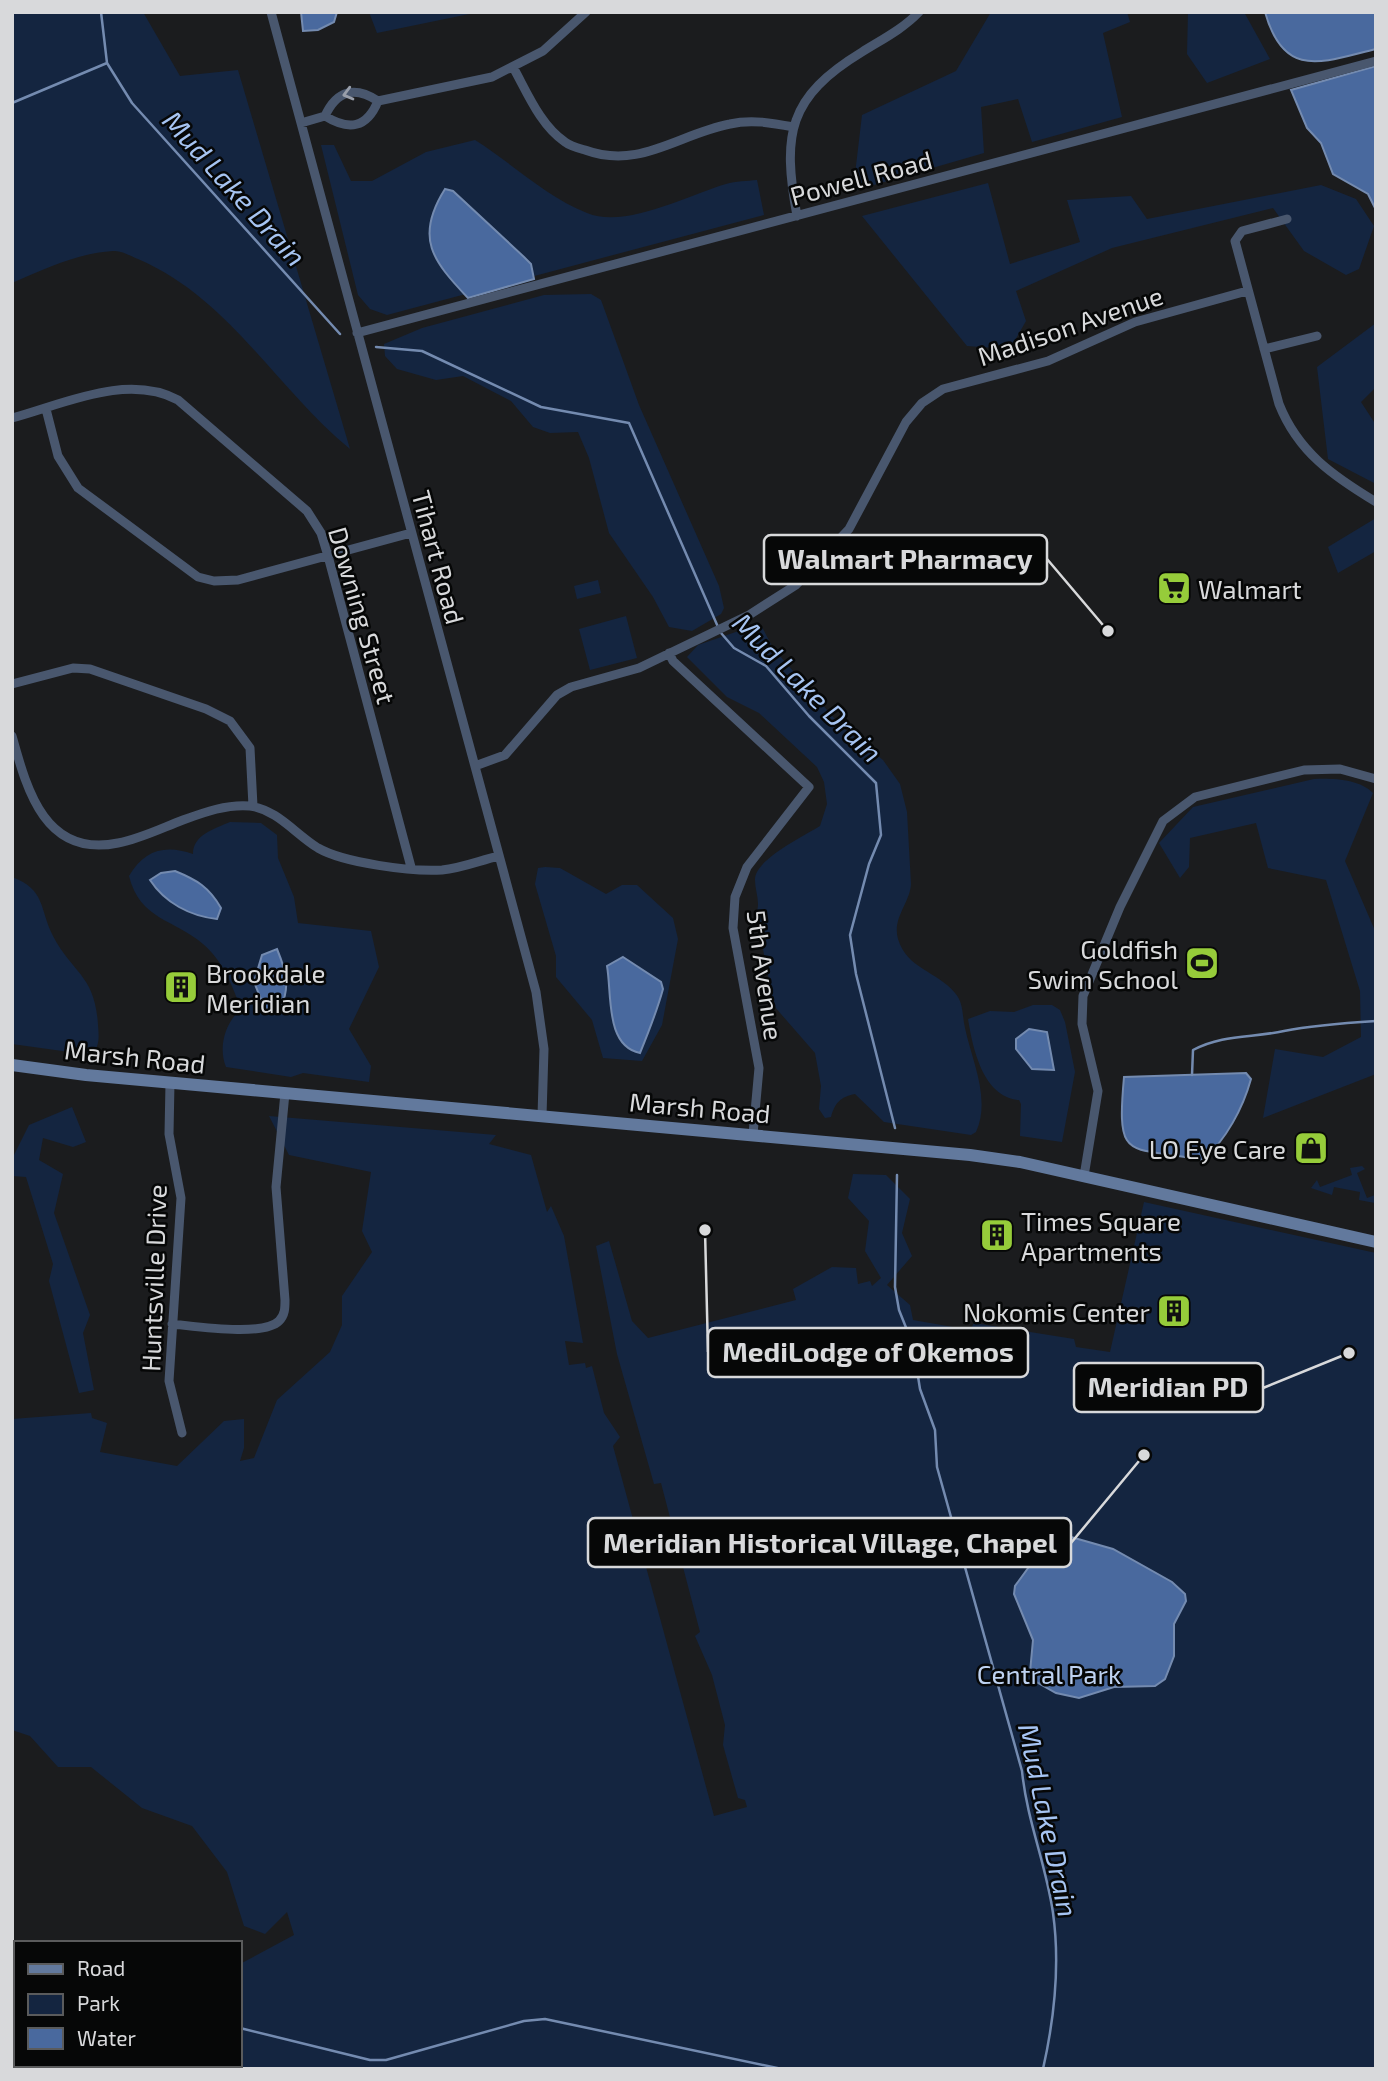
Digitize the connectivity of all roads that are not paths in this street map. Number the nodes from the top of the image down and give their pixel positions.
1 (271, 12) edge
2 (586, 12) edge
3 (919, 12) edge
4 (1376, 61) edge
5 (513, 67) junction
6 (378, 101) junction
7 (325, 116) junction
8 (301, 122) junction
9 (794, 127) junction
10 (797, 216) junction
11 (1287, 219) dead end
12 (1247, 291) junction
13 (357, 333) junction
14 (1317, 336) dead end
15 (1264, 349) junction
16 (46, 409) junction
17 (12, 418) edge
18 (1376, 502) edge
19 (411, 533) junction
20 (328, 556) junction
21 (669, 653) junction
22 (12, 684) edge
23 (12, 736) edge
24 (475, 766) junction
25 (1376, 779) edge
26 (253, 806) junction
27 (499, 856) junction
28 (411, 867) junction
29 (12, 1065) edge
30 (170, 1083) junction
31 (285, 1093) junction
32 (542, 1116) junction
33 (753, 1134) junction
34 (1084, 1176) junction
35 (1376, 1241) edge
36 (172, 1324) junction
37 (182, 1433) dead end

1 - 8 street, Tihart Road
2 - 5 street
3 - 9 street
4 - 10 street, Powell Road
5 - 6 street
5 - 9 street
6 - 7 street
6 -> 7 street
7 - 8 street
8 - 13 street, Tihart Road
9 - 10 street
10 - 13 street, Powell Road
11 - 12 street
12 - 15 street
12 - 21 street, Madison Avenue
13 - 19 street, Tihart Road
14 - 15 street
15 - 18 street
16 - 17 street, Downing Street
16 - 20 street, Downing Street
16 - 20 street
19 - 20 street
19 - 24 street, Tihart Road
20 - 28 street, Downing Street
21 - 24 street, Madison Avenue
21 - 33 street, 5th Avenue
22 - 26 street
23 - 26 street
24 - 27 street, Tihart Road
25 - 34 street
26 - 28 street
27 - 28 street
27 - 32 street, Tihart Road
29 - 30 main road, Marsh Road
30 - 31 main road, Marsh Road
30 - 36 street, Huntsville Drive
31 - 32 main road, Marsh Road
31 - 36 street
32 - 33 main road, Marsh Road
33 - 34 main road, Marsh Road
34 - 35 main road, Marsh Road
36 - 37 street, Huntsville Drive

